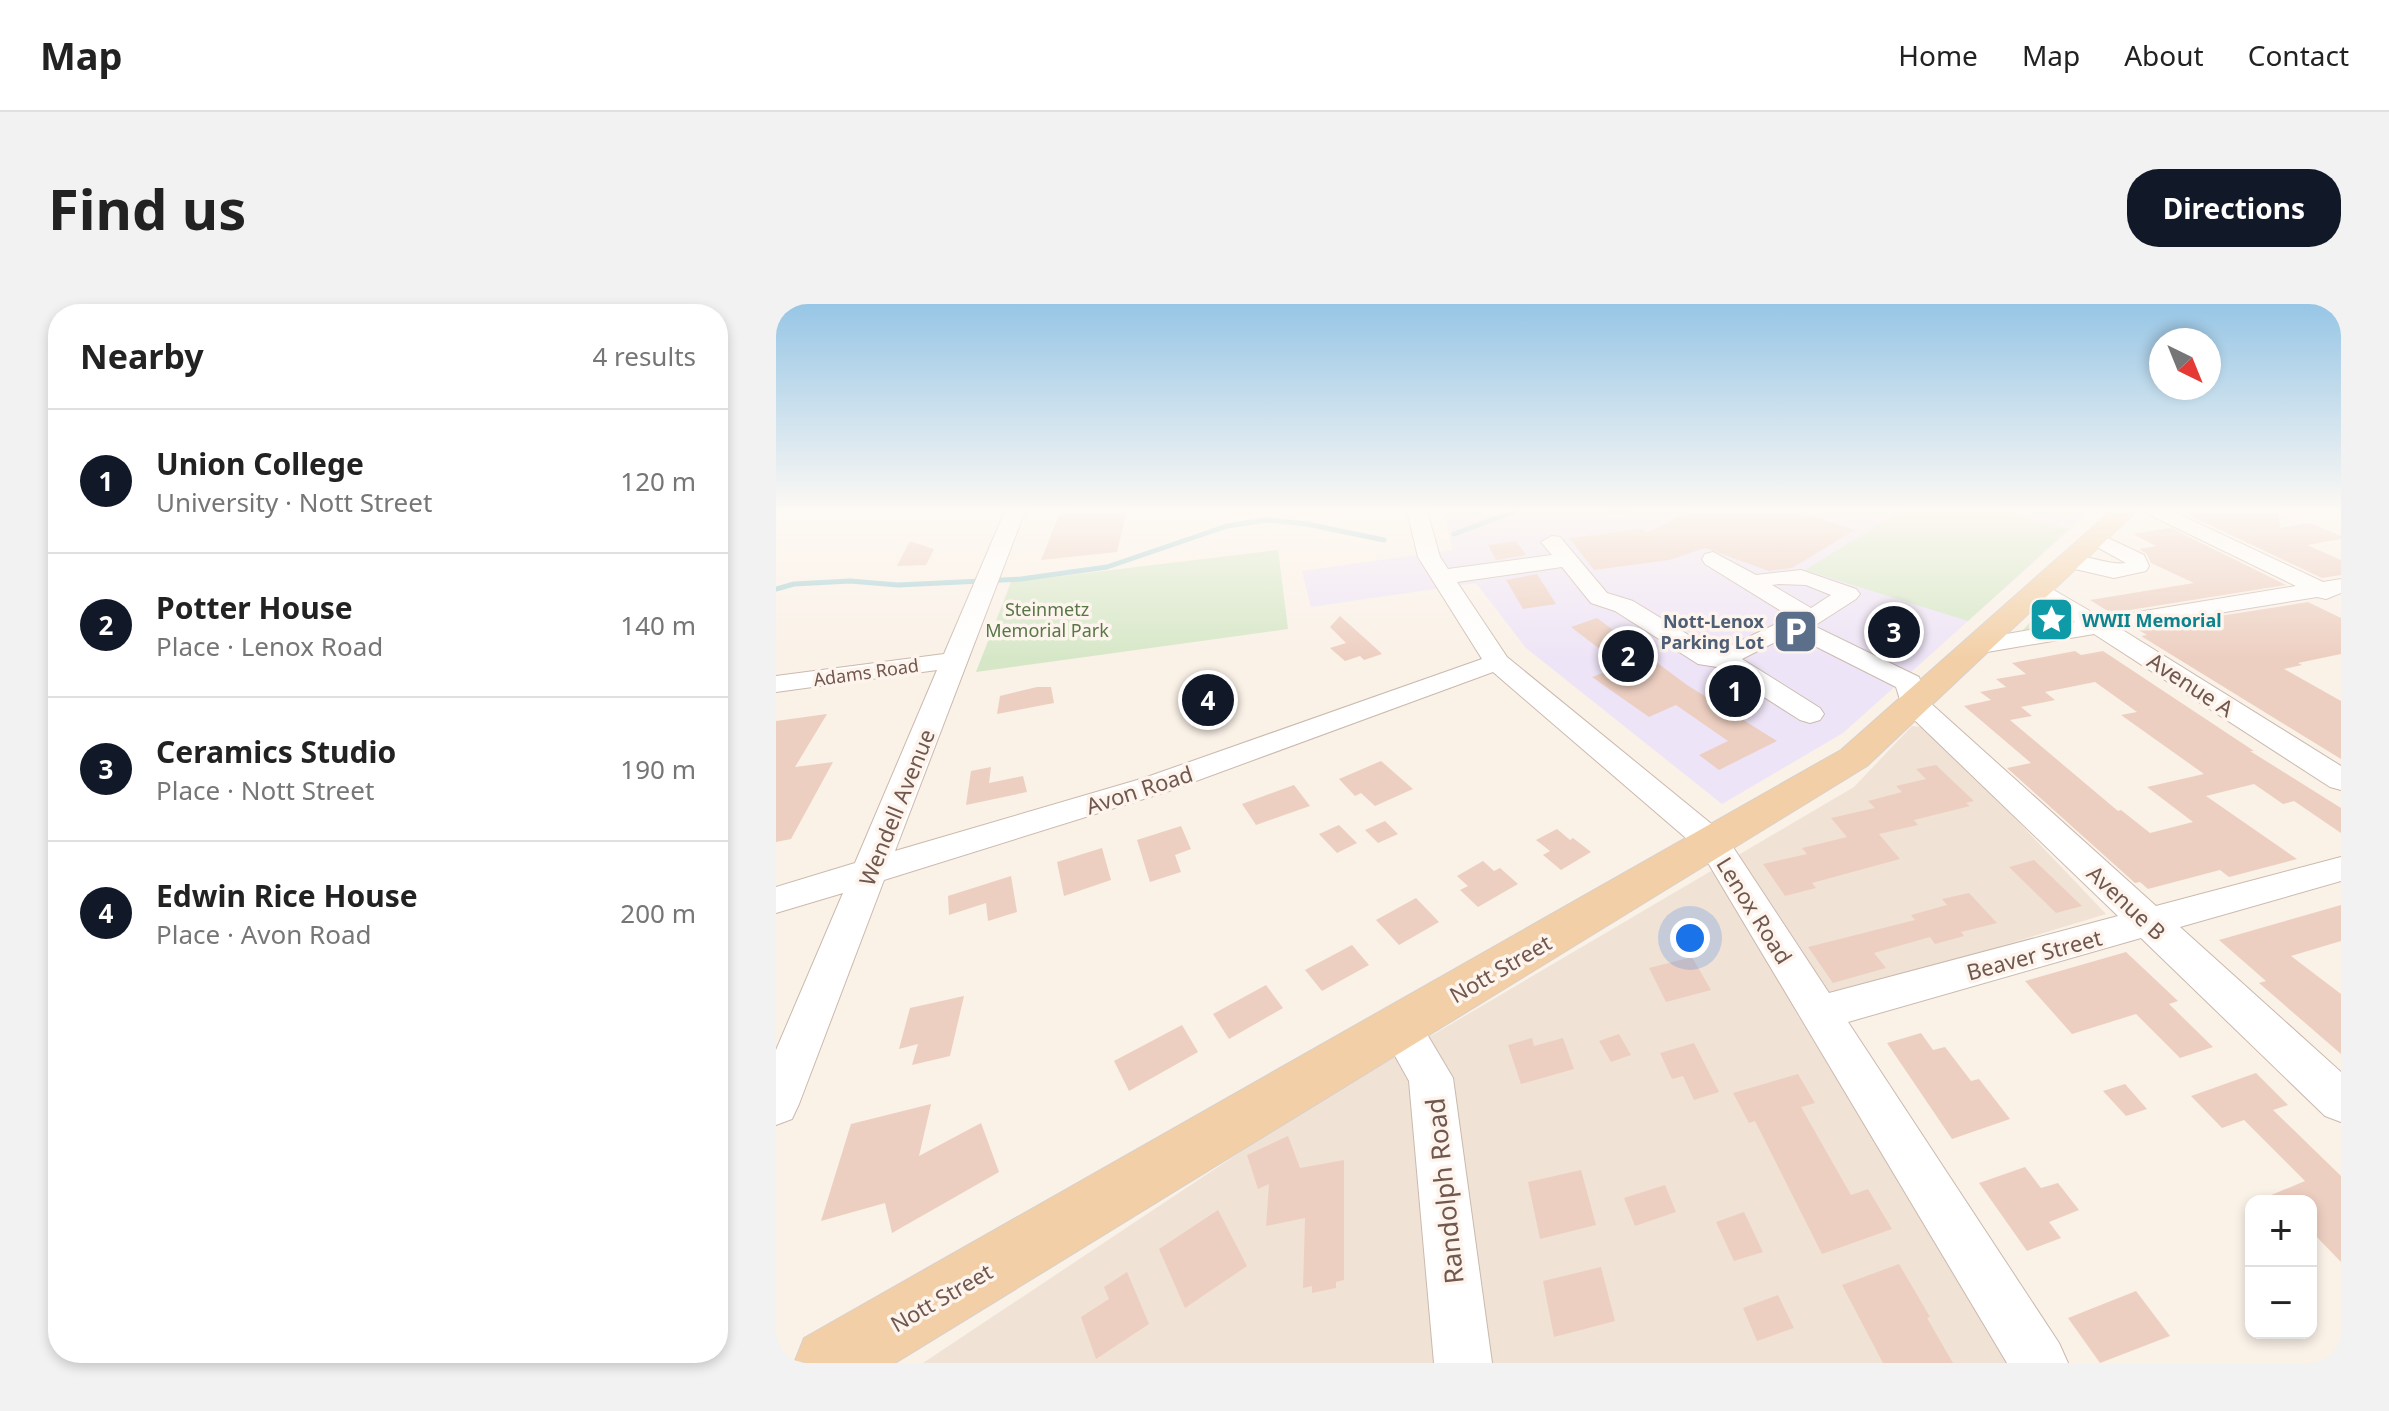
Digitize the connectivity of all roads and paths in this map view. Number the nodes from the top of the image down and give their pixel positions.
1 (995, 560) edge
2 (1431, 560) edge
3 (1517, 560) edge
4 (1568, 560) edge
5 (1715, 560) edge
6 (2072, 560) edge
7 (2085, 560) edge
8 (2265, 560) edge
9 (1442, 577) junction
10 (1752, 583) junction
11 (2334, 592) edge
12 (1801, 622) junction
13 (2101, 626) junction
14 (1981, 645) junction
15 (1723, 659) junction
16 (956, 660) junction
17 (1497, 662) junction
18 (776, 684) edge
19 (1913, 703) junction
20 (1810, 714) dead end
21 (2341, 780) edge
22 (1713, 843) junction
23 (2341, 869) edge
24 (871, 872) junction
25 (776, 900) edge
26 (2148, 922) junction
27 (1819, 1013) junction
28 (1400, 1027) junction
29 (2341, 1101) edge
30 (776, 1104) edge
31 (829, 1363) edge
32 (1463, 1363) edge
33 (2039, 1363) edge

1 - 16 street, Wendell Avenue
2 - 9 street, Lenox Road
3 - 9 street
4 - 15 street
5 - 10 street
6 - 14 main road, Nott Street
7 - 13 street, Avenue A
8 - 11 street
9 - 17 street, Lenox Road
10 - 12 street
10 - 12 street
11 - 13 street
12 - 15 street
12 - 19 street, Avenue B
13 - 14 street
13 - 21 street, Avenue A
14 - 19 main road, Nott Street
15 - 20 street
16 - 18 street, Adams Road
16 - 24 street, Wendell Avenue
17 - 22 street, Lenox Road
17 - 24 street, Avon Road
19 - 22 main road, Nott Street
19 - 26 street, Avenue B
22 - 27 street, Lenox Road
22 - 28 main road, Nott Street
23 - 26 street, Beaver Street
24 - 25 street, Avon Road
24 - 30 street, Wendell Avenue
26 - 27 street, Beaver Street
26 - 29 street, Avenue B
27 - 33 street, Lenox Road
28 - 31 main road, Nott Street
28 - 32 street, Randolph Road

